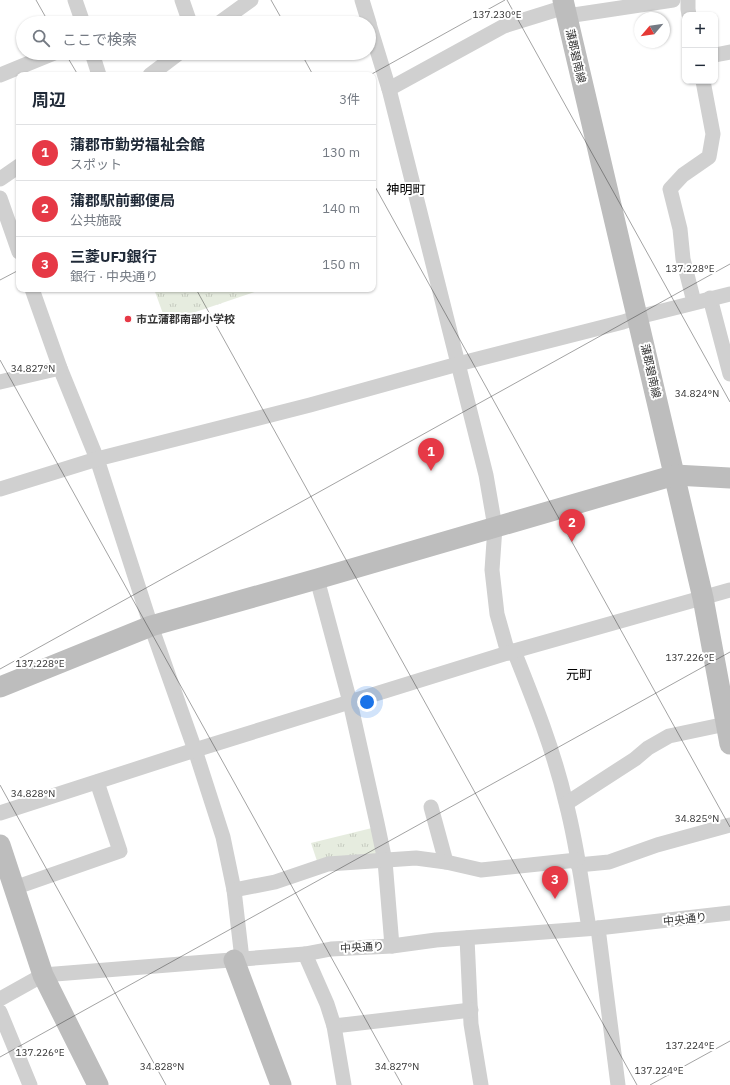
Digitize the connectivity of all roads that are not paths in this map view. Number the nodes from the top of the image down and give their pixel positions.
1 (76, 0) edge
2 (182, 0) edge
3 (251, 0) edge
4 (362, 0) edge
5 (673, 0) edge
6 (688, 0) edge
7 (565, 8) edge
8 (688, 12) edge
9 (81, 16) edge
10 (188, 16) edge
11 (229, 16) edge
12 (367, 16) edge
13 (376, 46) edge
14 (730, 52) edge
15 (718, 54) edge
16 (37, 60) edge
17 (94, 60) edge
18 (170, 60) edge
19 (98, 72) edge
20 (154, 72) edge
21 (0, 75) edge
22 (704, 84) edge
23 (389, 89) junction
24 (16, 168) edge
25 (0, 179) edge
26 (0, 198) edge
27 (16, 243) edge
28 (33, 292) edge
29 (730, 294) edge
30 (710, 298) junction
31 (694, 302) junction
32 (638, 317) junction
33 (458, 364) junction
34 (60, 368) junction
35 (730, 374) edge
36 (0, 382) edge
37 (97, 459) junction
38 (675, 475) junction
39 (730, 478) edge
40 (0, 489) edge
41 (494, 527) junction
42 (317, 579) junction
43 (730, 590) edge
44 (703, 598) junction
45 (150, 626) junction
46 (511, 652) junction
47 (0, 687) edge
48 (350, 702) junction
49 (729, 736) edge
50 (195, 750) junction
51 (97, 782) junction
52 (567, 803) junction
53 (431, 807) dead end
54 (0, 814) edge
55 (730, 825) edge
56 (0, 845) edge
57 (385, 861) junction
58 (446, 862) junction
59 (578, 863) junction
60 (14, 888) junction
61 (234, 890) junction
62 (730, 914) edge
63 (593, 928) junction
64 (468, 938) junction
65 (392, 946) junction
66 (305, 954) junction
67 (238, 960) junction
68 (43, 975) junction
69 (0, 999) edge
70 (471, 1010) junction
71 (0, 1012) edge
72 (334, 1026) junction
73 (30, 1085) edge
74 (98, 1085) edge
75 (281, 1085) edge
76 (344, 1085) edge
77 (481, 1085) edge
78 (618, 1085) edge

1 - 9 street
2 - 10 street
3 - 11 street
4 - 12 street
5 - 7 street
6 - 8 street
7 - 23 street
7 - 32 street, 蒲郡碧南線
13 - 23 street
14 - 15 street
16 - 21 street
17 - 19 street
18 - 20 street
22 - 31 street
23 - 33 street
24 - 25 street
26 - 27 street
28 - 34 street
29 - 30 street
30 - 31 street
30 - 35 street
31 - 32 street
32 - 33 street
32 - 38 street, 蒲郡碧南線
33 - 37 street
33 - 41 street
34 - 36 street
34 - 37 street
37 - 40 street
37 - 45 street
38 - 39 street
38 - 41 street
38 - 44 street, 蒲郡碧南線
41 - 42 street
41 - 46 street
42 - 45 street
42 - 48 street
43 - 44 street
44 - 46 street
44 - 49 street, 蒲郡碧南線
45 - 47 street
45 - 50 street
46 - 48 street
46 - 52 street
48 - 50 street
48 - 57 street
49 - 52 street
50 - 51 street
50 - 61 street
51 - 54 street
51 - 60 street
52 - 59 street
53 - 58 street
55 - 59 street
56 - 60 street
57 - 58 street
57 - 61 street
57 - 65 street
58 - 59 street
59 - 63 street
60 - 68 street
61 - 67 street
62 - 63 street, 中央通り
63 - 64 street, 中央通り
63 - 78 street
64 - 65 street, 中央通り
64 - 70 street
65 - 66 street, 中央通り
66 - 67 street, 中央通り
66 - 72 street
67 - 68 street, 中央通り
67 - 75 street
68 - 69 street, 中央通り
68 - 74 street
70 - 72 street
70 - 77 street
71 - 73 street
72 - 76 street

